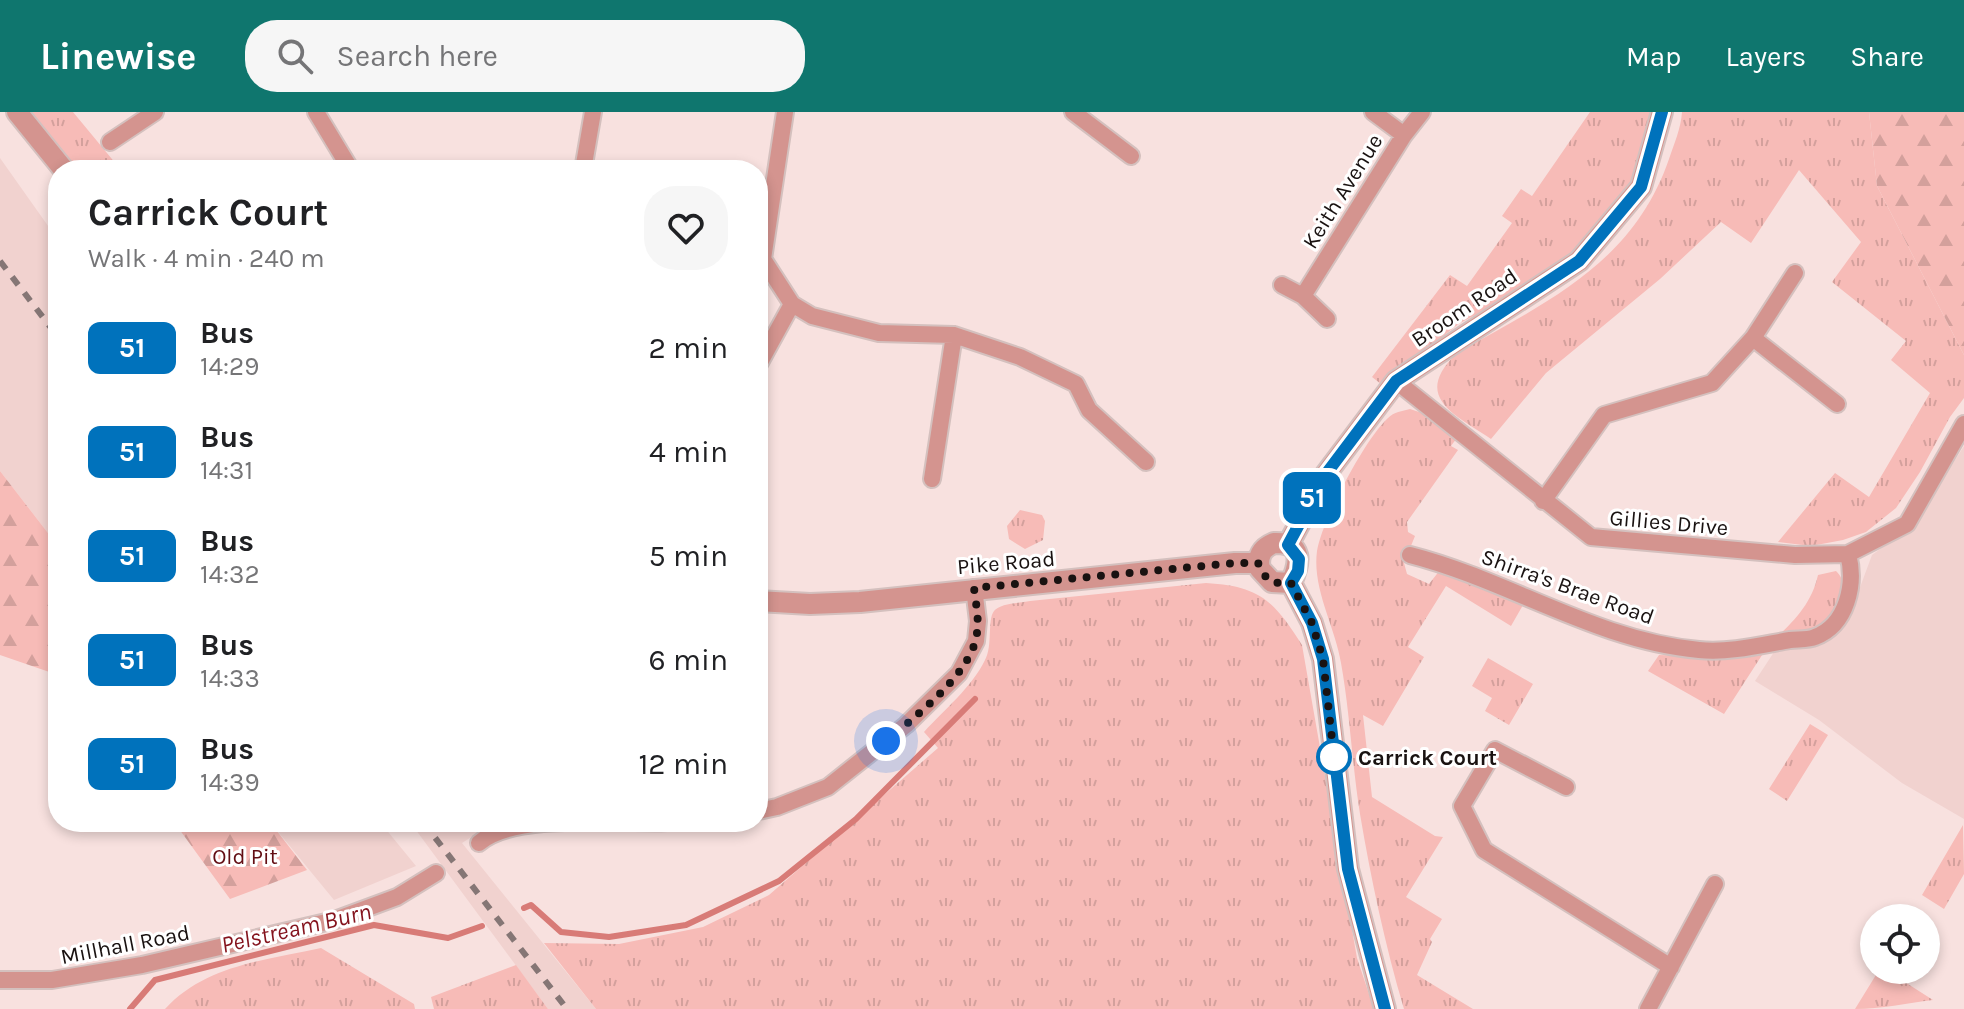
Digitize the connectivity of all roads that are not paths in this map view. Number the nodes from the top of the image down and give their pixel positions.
1 (17, 112) edge
2 (155, 112) edge
3 (316, 112) edge
4 (593, 112) edge
5 (785, 112) edge
6 (1073, 112) edge
7 (1373, 112) edge
8 (1422, 112) edge
9 (1662, 112) edge
10 (1404, 135) junction
11 (110, 142) dead end
12 (1131, 156) dead end
13 (56, 160) edge
14 (345, 160) edge
15 (585, 160) edge
16 (768, 226) edge
17 (768, 267) edge
18 (1795, 273) dead end
19 (1282, 285) dead end
20 (1303, 296) junction
21 (792, 304) junction
22 (1327, 319) dead end
23 (954, 335) junction
24 (1753, 338) junction
25 (768, 348) edge
26 (1396, 381) junction
27 (1837, 404) dead end
28 (1964, 424) edge
29 (1146, 462) dead end
30 (932, 479) dead end
31 (1543, 501) junction
32 (1288, 545) junction
33 (1848, 554) junction
34 (1410, 555) dead end
35 (1258, 563) junction
36 (1291, 583) junction
37 (974, 588) junction
38 (768, 602) edge
39 (1566, 787) dead end
40 (768, 809) edge
41 (502, 832) edge
42 (479, 843) dead end
43 (436, 873) dead end
44 (1715, 884) dead end
45 (1671, 967) junction
46 (0, 980) edge
47 (1385, 1009) edge
48 (1648, 1009) edge

1 - 13 street
2 - 11 street
3 - 14 street
4 - 15 street
5 - 16 street
6 - 12 street
7 - 10 street
8 - 10 street, Keith Avenue
9 - 26 street, Broom Road
10 - 20 street, Keith Avenue
17 - 21 street
18 - 24 street
19 - 20 street
20 - 22 street
21 - 23 street
21 - 25 street
23 - 29 street
23 - 30 street
24 - 27 street
24 - 31 street
26 - 31 street, Gillies Drive
26 - 32 street, Broom Road
28 - 33 street
31 - 33 street, Gillies Drive
32 - 35 street
32 - 36 street
33 - 34 street, Shirra's Brae Road
35 - 36 street
35 - 37 street, Pike Road
36 - 47 street
37 - 38 street, Pike Road
37 - 40 street
39 - 45 street
41 - 42 street
43 - 46 street, Millhall Road
44 - 45 street
45 - 48 street

